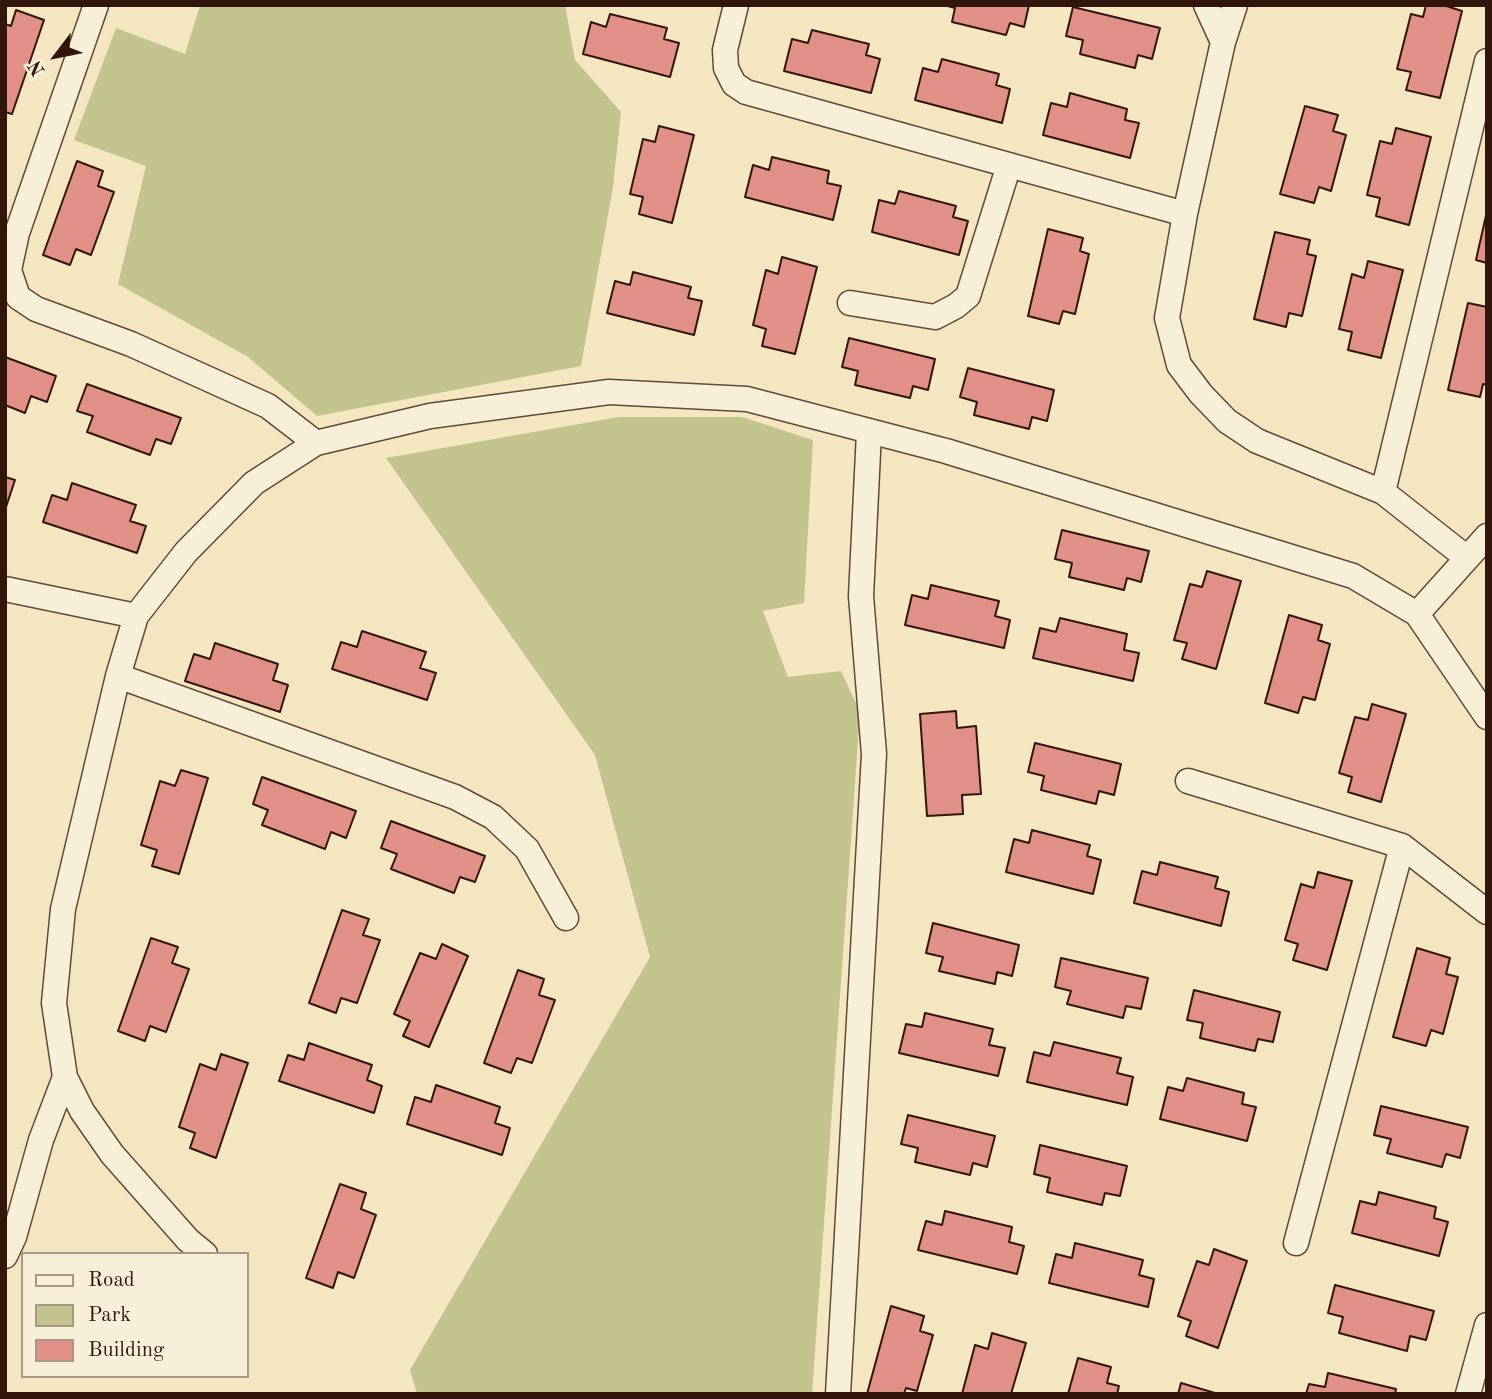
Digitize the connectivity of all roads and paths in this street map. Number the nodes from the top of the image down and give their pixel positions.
1 (96, 5) edge
2 (737, 5) edge
3 (1206, 5) edge
4 (1235, 5) edge
5 (1223, 42) junction
6 (1487, 61) edge
7 (1009, 165) junction
8 (1185, 214) junction
9 (850, 303) dead end
10 (869, 432) junction
11 (316, 443) junction
12 (1383, 492) junction
13 (1487, 536) edge
14 (1467, 558) junction
15 (5, 589) edge
16 (1417, 614) junction
17 (136, 616) junction
18 (118, 676) junction
19 (1487, 717) edge
20 (1188, 780) dead end
21 (1402, 846) junction
22 (1487, 912) edge
23 (566, 918) dead end
24 (65, 1077) junction
25 (1296, 1243) dead end
26 (203, 1252) edge
27 (5, 1256) edge
28 (1487, 1325) edge
29 (838, 1394) edge
30 (1468, 1394) edge

1 - 11 street
2 - 7 street
3 - 5 street
4 - 5 street
5 - 8 street
6 - 12 street
7 - 8 street
7 - 9 street
8 - 12 street
10 - 11 street
10 - 16 street
10 - 29 street
11 - 17 street
12 - 14 street
13 - 14 street
14 - 16 street
15 - 17 street
16 - 19 street
17 - 18 street
18 - 23 street
18 - 24 street
20 - 21 street
21 - 22 street
21 - 25 street
24 - 26 street
24 - 27 street
28 - 30 street

